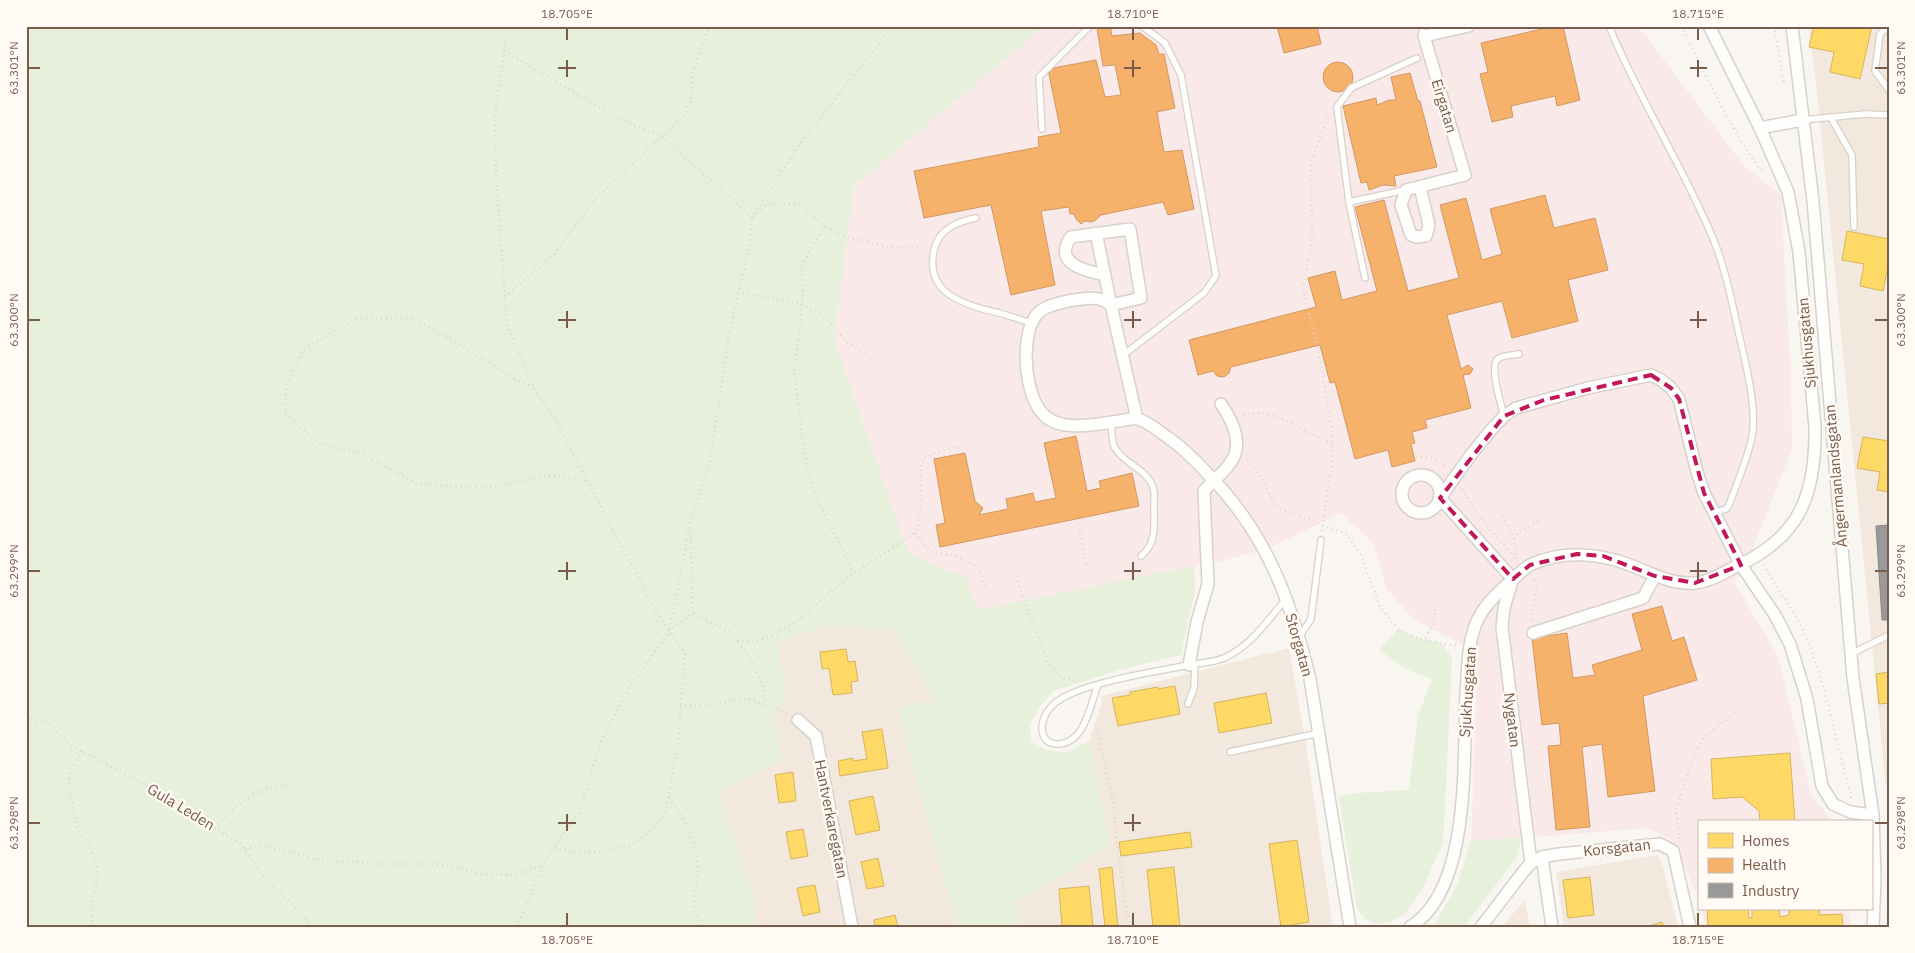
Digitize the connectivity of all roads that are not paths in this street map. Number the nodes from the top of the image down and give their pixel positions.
1 (1090, 26) edge
2 (1142, 26) edge
3 (1469, 26) edge
4 (1609, 26) edge
5 (1709, 26) edge
6 (1792, 26) edge
7 (1889, 30) edge
8 (1422, 31) edge
9 (1417, 58) dead end
10 (1889, 90) edge
11 (1889, 115) edge
12 (1831, 118) junction
13 (1802, 120) junction
14 (1760, 128) junction
15 (1042, 129) dead end
16 (1420, 187) junction
17 (1406, 190) junction
18 (1349, 202) junction
19 (976, 218) dead end
20 (1854, 227) dead end
21 (1096, 233) junction
22 (1105, 275) junction
23 (1365, 278) dead end
24 (1111, 305) junction
25 (1032, 323) junction
26 (1519, 354) dead end
27 (1122, 356) junction
28 (1221, 404) dead end
29 (1504, 416) junction
30 (1137, 419) junction
31 (1111, 422) junction
32 (1214, 480) junction
33 (1714, 513) junction
34 (1321, 540) road end
35 (1141, 556) dead end
36 (1741, 565) junction
37 (1655, 576) junction
38 (1513, 579) junction
39 (1286, 599) junction
40 (1533, 633) dead end
41 (1889, 635) edge
42 (1298, 637) junction
43 (1852, 654) junction
44 (1192, 665) junction
45 (1098, 684) junction
46 (1188, 704) dead end
47 (798, 720) road end
48 (1319, 733) junction
49 (1230, 752) dead end
50 (1873, 815) junction
51 (1542, 858) junction
52 (1531, 863) junction
53 (852, 927) edge
54 (1350, 927) edge
55 (1410, 927) edge
56 (1482, 927) edge
57 (1552, 927) edge
58 (1690, 927) edge
59 (1873, 927) edge

1 - 15 lane
2 - 27 lane
3 - 8 street, Eirgatan
4 - 33 lane
5 - 14 street
6 - 13 street, Ångermanlandsgatan
7 - 10 lane
8 - 16 street, Eirgatan
9 - 18 lane
11 - 12 lane
12 - 13 lane
12 - 20 lane
13 - 14 street
13 - 43 street, Ångermanlandsgatan
14 - 36 street, Sjukhusgatan
16 - 17 street, Eirgatan
16 - 17 street
17 - 18 lane
18 - 23 lane
19 - 25 lane
21 - 22 street
21 - 22 street
21 - 24 street
22 - 24 street
24 - 25 street
24 - 27 street
25 - 31 street
26 - 29 lane
27 - 30 street
28 - 32 street
29 - 33 street
29 - 38 street
30 - 31 street
30 - 32 street, Storgatan
31 - 35 lane
32 - 39 street, Storgatan
32 - 44 street
33 - 36 street
34 - 42 lane
36 - 37 street, Sjukhusgatan
36 - 50 street
37 - 38 street, Sjukhusgatan
37 - 40 street
38 - 52 street, Nygatan
38 - 55 street, Sjukhusgatan
39 - 42 street, Storgatan
39 - 44 lane
41 - 43 lane
42 - 48 street, Storgatan
43 - 50 street, Ångermanlandsgatan
44 - 45 lane
44 - 46 lane
45 - 45 lane
47 - 53 street, Hantverkaregatan
48 - 49 lane
48 - 54 street, Storgatan
50 - 59 street, Ångermanlandsgatan
51 - 52 street, Korsgatan
51 - 57 street
51 - 58 street, Korsgatan
52 - 56 street

